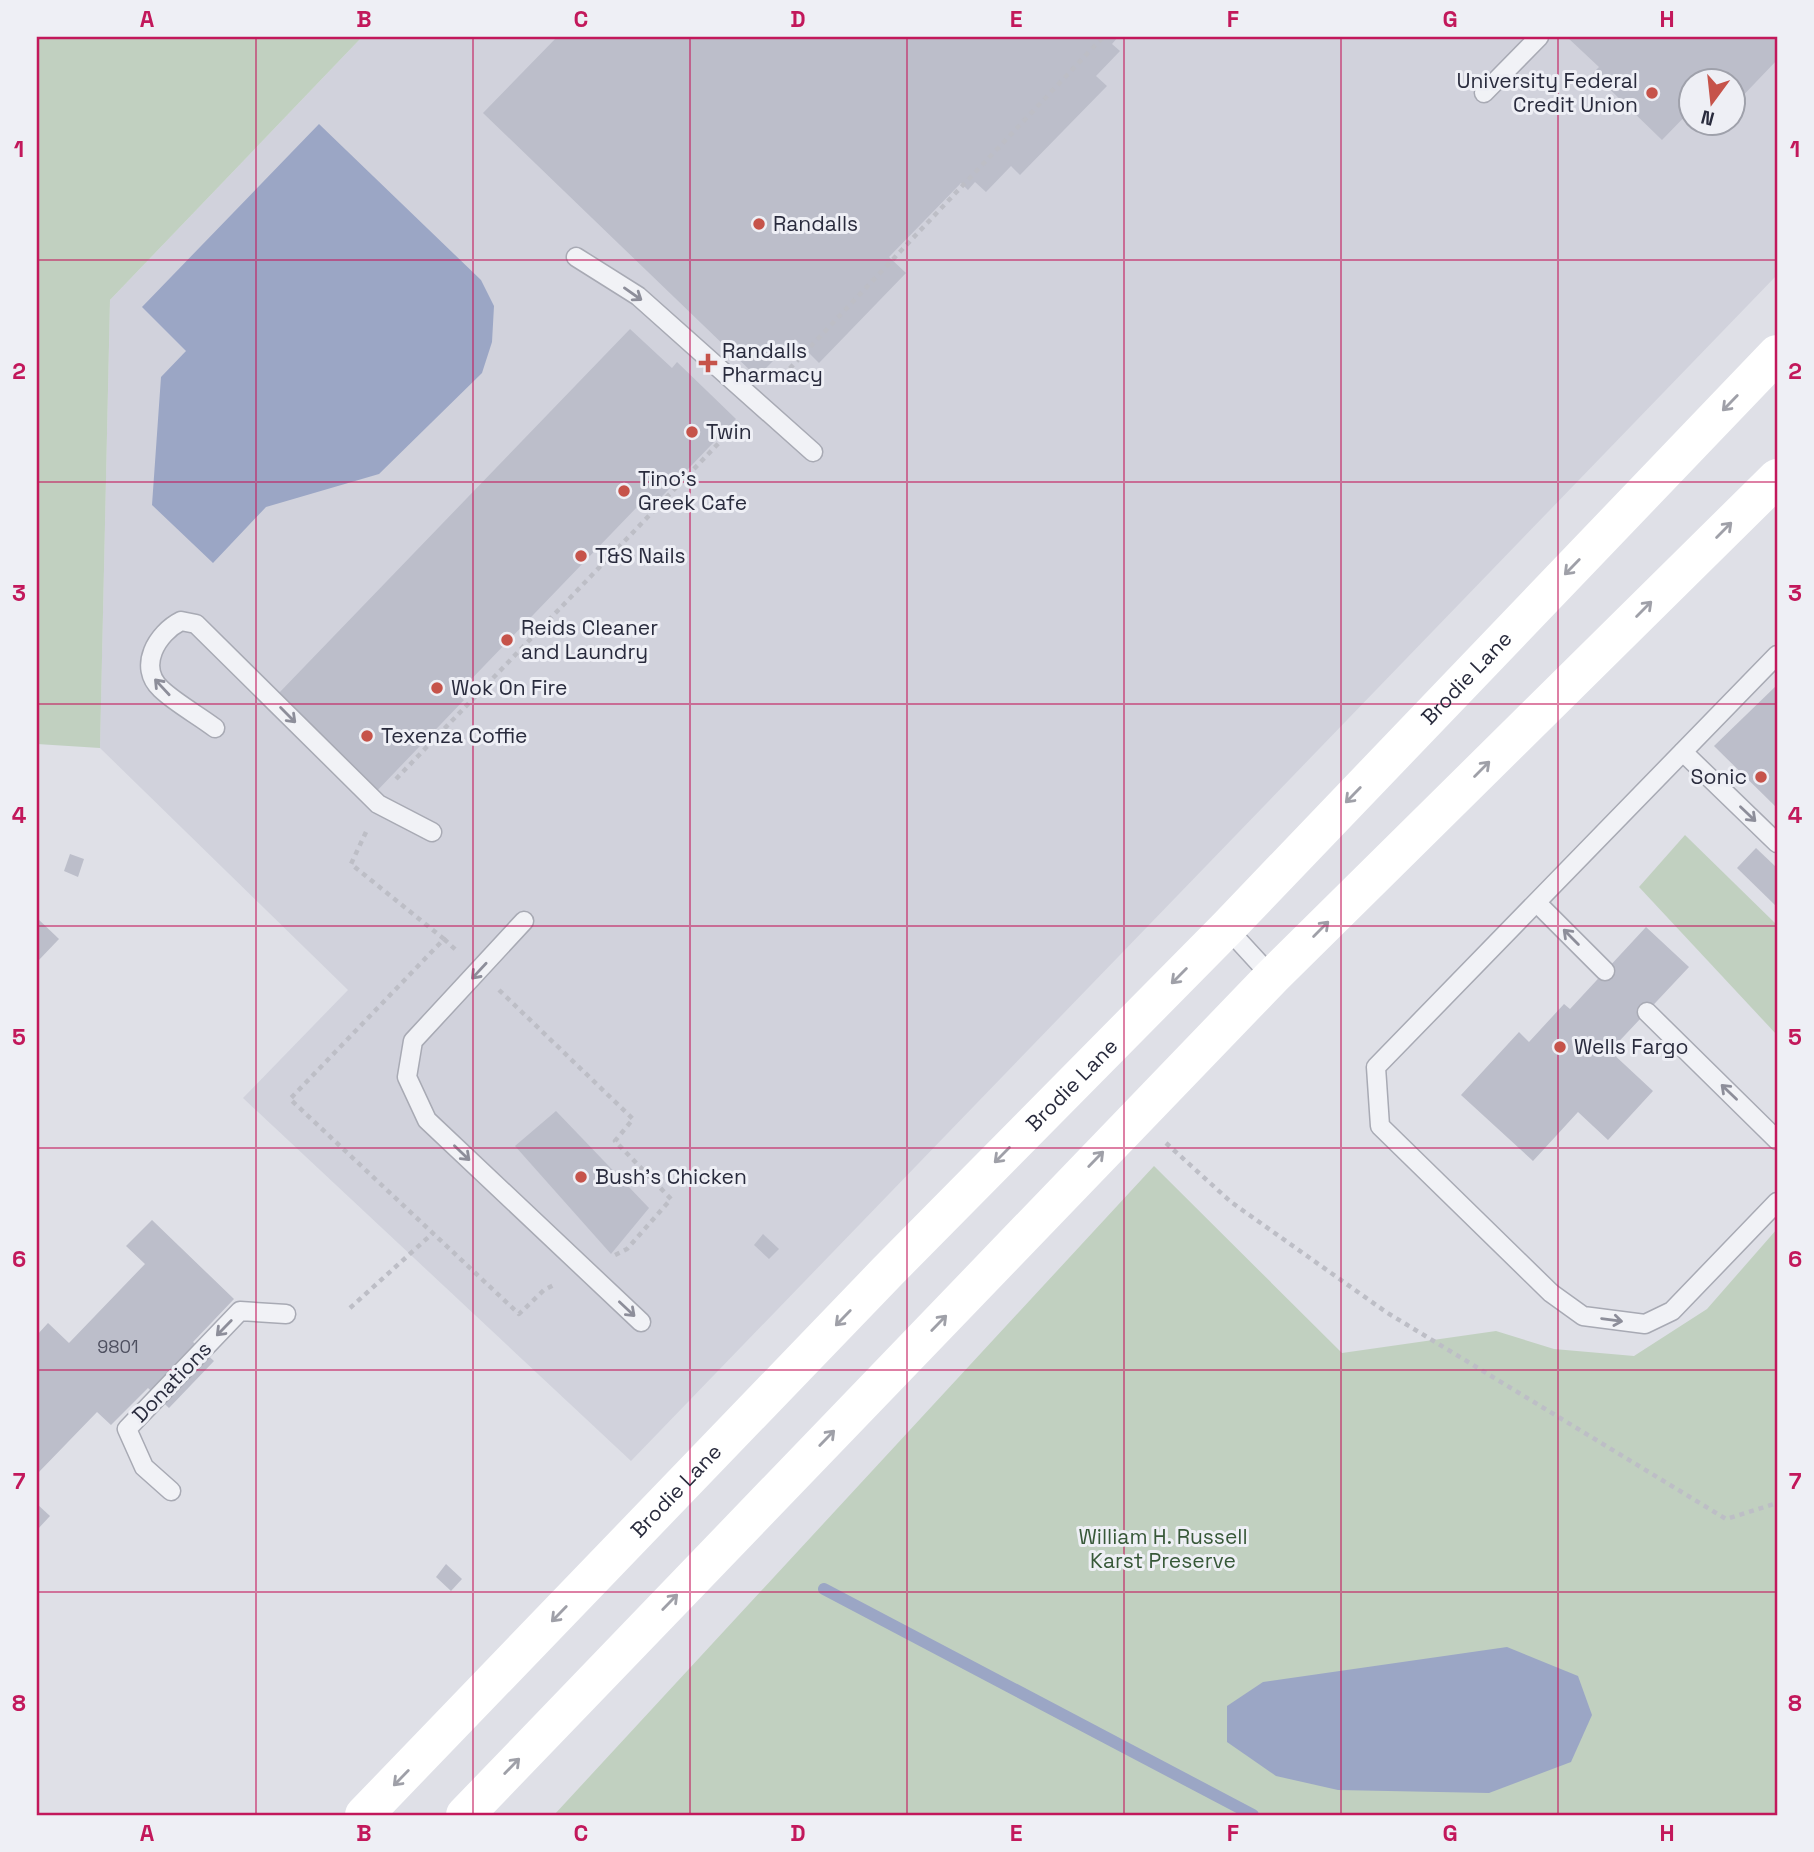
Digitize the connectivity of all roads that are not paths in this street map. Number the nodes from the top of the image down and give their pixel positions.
1 (1539, 37) edge
2 (1483, 93) dead end
3 (576, 257) dead end
4 (1777, 354) edge
5 (813, 452) dead end
6 (1777, 478) edge
7 (1777, 655) edge
8 (215, 728) dead end
9 (1683, 752) junction
10 (432, 832) dead end
11 (1777, 843) edge
12 (1536, 903) junction
13 (524, 920) dead end
14 (1227, 928) junction
15 (1605, 971) dead end
16 (1272, 977) junction
17 (1647, 1012) dead end
18 (1777, 1140) edge
19 (1777, 1202) edge
20 (286, 1314) dead end
21 (641, 1322) dead end
22 (171, 1491) dead end
23 (364, 1815) edge
24 (464, 1815) edge

1 - 2 lane
3 -> 5 lane
4 -> 14 main road, Brodie Lane
16 -> 6 main road
7 - 9 lane
8 -> 10 lane
9 -> 11 lane
9 - 12 lane
15 -> 12 lane
12 -> 19 lane
13 -> 21 lane
14 - 16 lane
14 -> 23 main road, Brodie Lane
24 -> 16 main road
18 -> 17 lane
20 -> 22 lane, Donations

